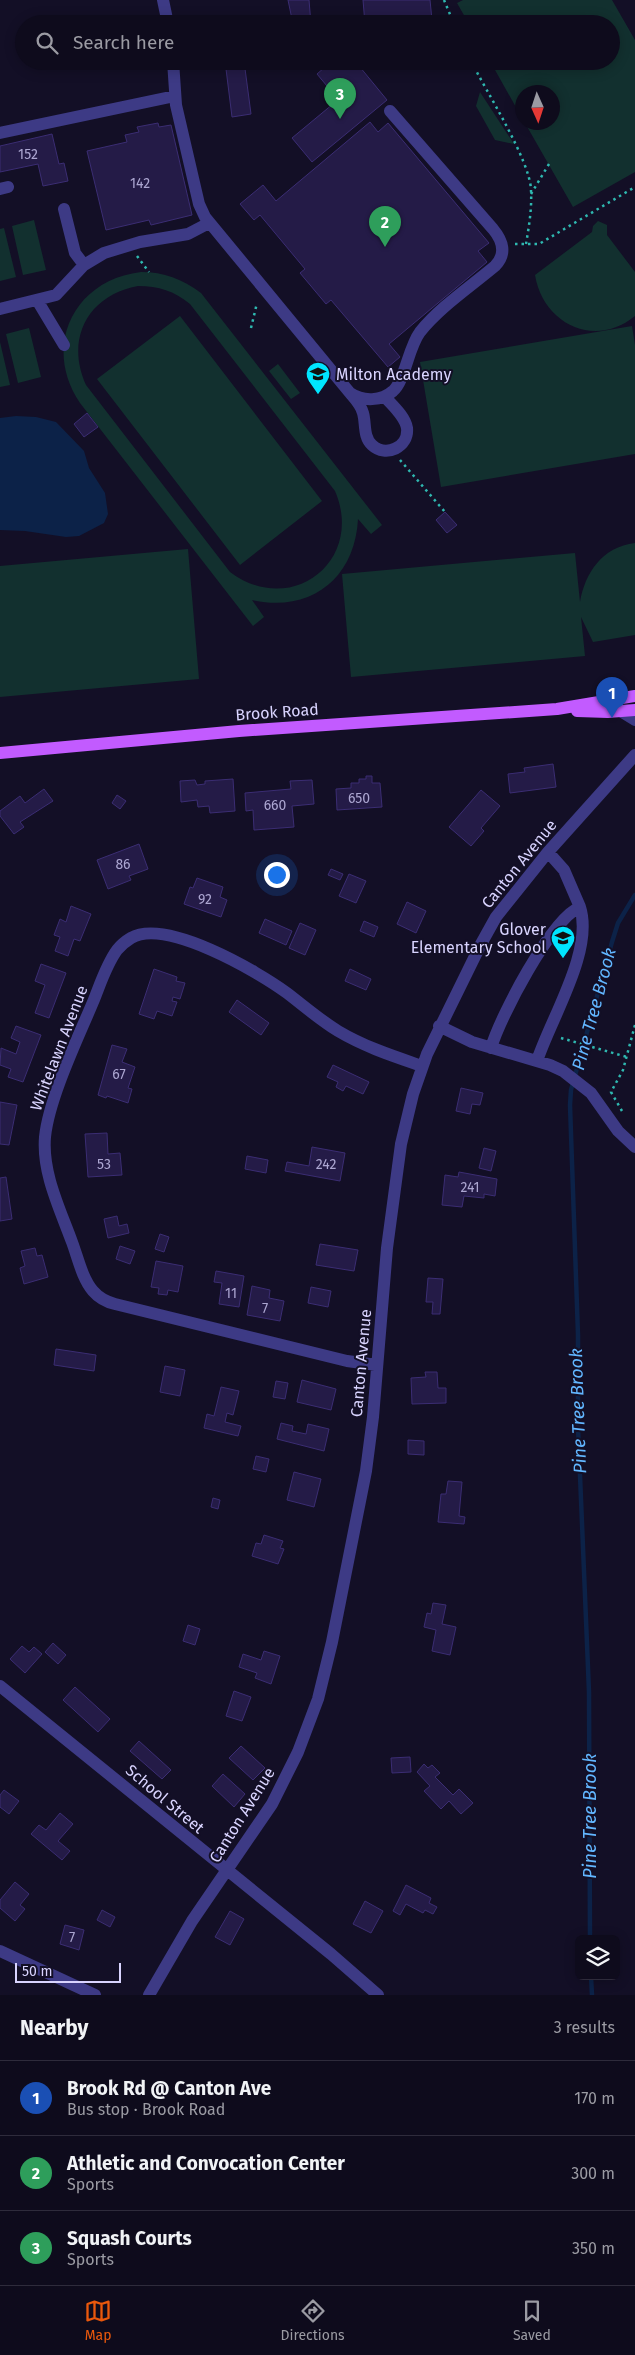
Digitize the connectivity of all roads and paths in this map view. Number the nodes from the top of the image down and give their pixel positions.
1 (163, 0) edge
2 (444, 0) edge
3 (166, 15) edge
4 (450, 15) edge
5 (174, 70) edge
6 (476, 70) edge
7 (175, 96) junction
8 (390, 111) dead end
9 (0, 133) edge
10 (548, 164) dead end
11 (635, 187) edge
12 (531, 196) junction
13 (64, 209) dead end
14 (209, 223) junction
15 (129, 244) junction
16 (526, 244) junction
17 (502, 246) junction
18 (84, 265) junction
19 (148, 272) dead end
20 (37, 300) junction
21 (257, 303) dead end
22 (0, 309) edge
23 (251, 328) dead end
24 (64, 345) dead end
25 (350, 393) junction
26 (385, 396) junction
27 (392, 450) junction
28 (445, 512) dead end
29 (635, 696) edge
30 (557, 709) junction
31 (629, 711) edge
32 (635, 720) edge
33 (0, 753) edge
34 (635, 755) edge
35 (548, 852) junction
36 (580, 907) junction
37 (635, 1025) edge
38 (439, 1026) junction
39 (567, 1040) dead end
40 (491, 1048) junction
41 (626, 1057) junction
42 (537, 1061) junction
43 (422, 1066) junction
44 (624, 1116) dead end
45 (635, 1147) edge
46 (377, 1365) junction
47 (0, 1686) edge
48 (226, 1870) junction
49 (0, 1951) edge
50 (95, 1995) edge
51 (149, 1995) edge
52 (378, 1995) edge

1 - 3 street
2 - 4 path
5 - 7 street
6 - 12 path
7 - 9 street
7 - 14 street
8 - 17 street
10 - 12 path
11 - 16 path
12 - 16 path
13 - 18 street
14 - 15 street
14 - 25 street
15 - 18 street
15 - 19 path
16 - 17 path
17 - 26 street
18 - 20 street
20 - 22 street
20 - 24 street
21 - 23 path
25 - 26 street
25 - 27 street
26 - 27 street
27 - 28 path
29 - 30 main road, Brook Road
30 - 31 main road, Brook Road
30 - 33 main road, Brook Road
31 - 32 street
34 - 35 street, Canton Avenue
35 - 36 street
35 - 38 street, Canton Avenue
36 - 40 street
36 - 42 street
37 - 41 path
38 - 40 street
38 - 43 street, Canton Avenue
39 - 41 path
40 - 42 street
41 - 44 path
42 - 45 street
43 - 46 street, Canton Avenue
43 - 46 street, Whitelawn Avenue
46 - 48 street, Canton Avenue
47 - 48 street, School Street
48 - 51 street, Canton Avenue
48 - 52 street, School Street
49 - 50 street

